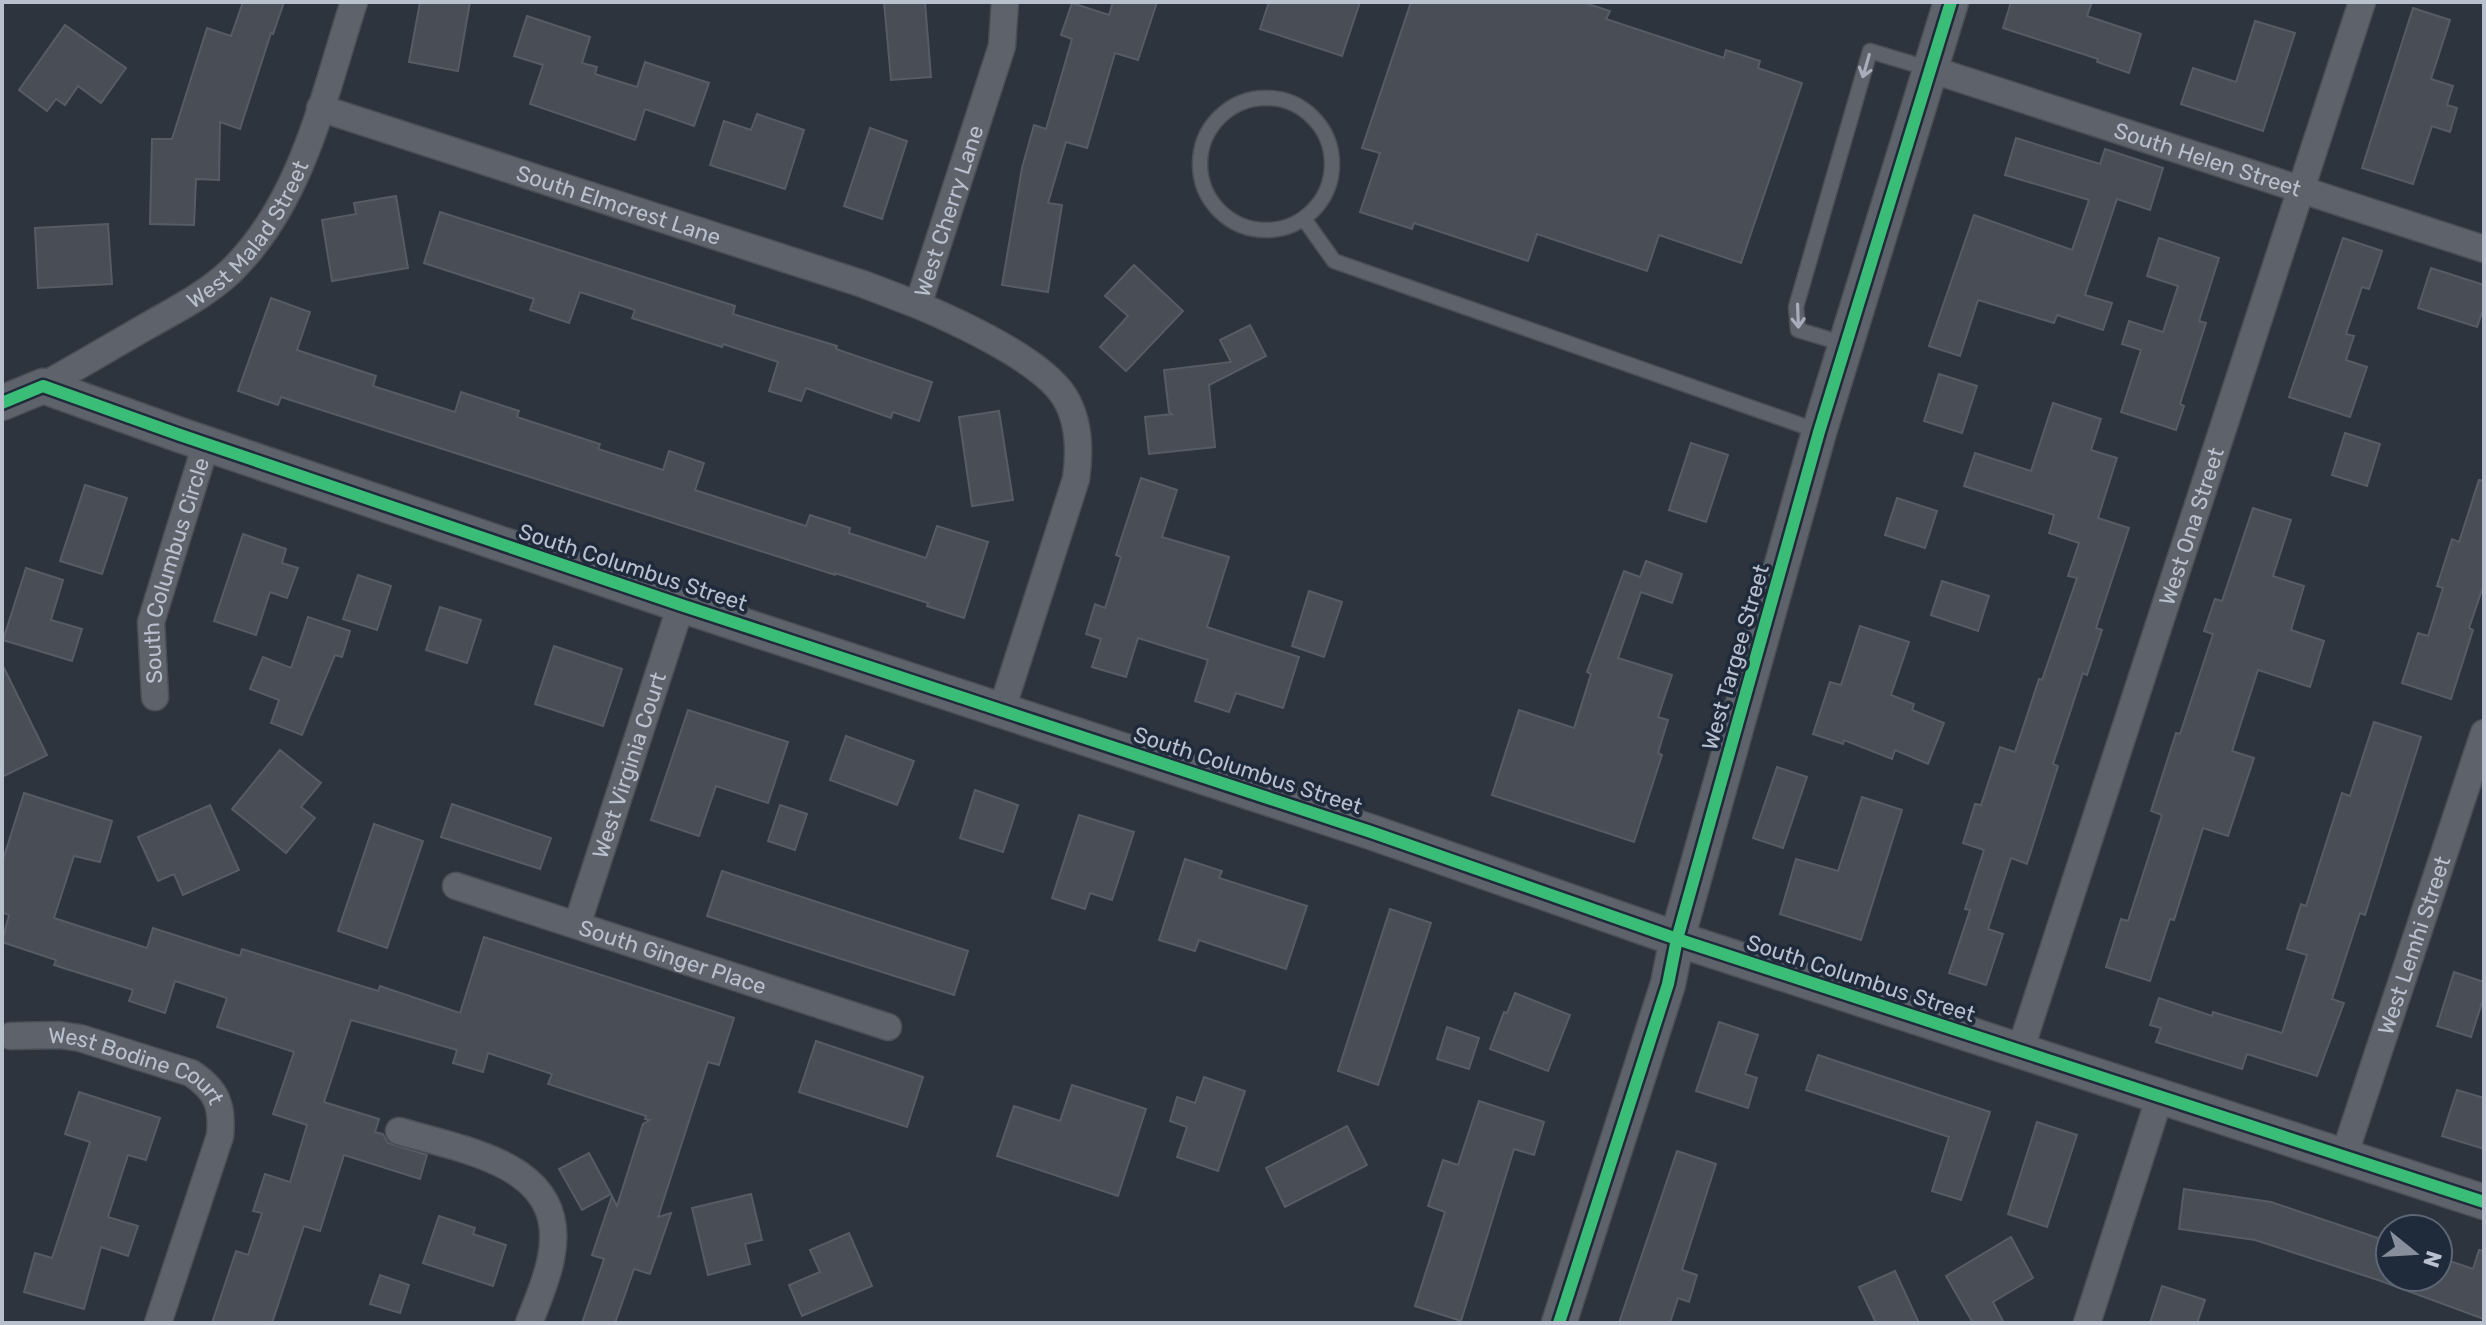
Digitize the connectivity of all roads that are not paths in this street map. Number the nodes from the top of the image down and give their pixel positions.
1 (354, 2) edge
2 (1005, 2) edge
3 (1951, 2) edge
4 (2362, 2) edge
5 (1930, 69) junction
6 (320, 108) junction
7 (2301, 189) junction
8 (1304, 219) junction
9 (2484, 249) edge
10 (918, 305) junction
11 (1845, 344) junction
12 (43, 386) junction
13 (2, 403) edge
14 (1819, 432) junction
15 (206, 444) junction
16 (681, 605) junction
17 (155, 697) dead end
18 (1002, 709) junction
19 (2484, 733) edge
20 (456, 886) dead end
21 (577, 925) junction
22 (1677, 939) junction
23 (888, 1027) dead end
24 (11, 1036) dead end
25 (2020, 1051) junction
26 (2160, 1096) junction
27 (399, 1131) dead end
28 (2344, 1156) junction
29 (2484, 1202) edge
30 (158, 1323) edge
31 (529, 1323) edge
32 (1559, 1323) edge
33 (2087, 1323) edge

1 - 6 street, West Malad Street
2 - 10 street, West Cherry Lane
3 - 5 street, West Targee Street
4 - 7 street, West Ona Street
5 - 7 street, South Helen Street
5 - 11 street, West Targee Street
5 -> 11 lane
6 - 10 street, South Elmcrest Lane
6 - 12 street, West Malad Street
7 - 9 street, South Helen Street
7 - 25 street, West Ona Street
8 - 8 lane
8 - 14 lane
10 - 18 street, West Cherry Lane
11 - 14 street, West Targee Street
12 - 13 street
12 - 15 street, South Columbus Street
14 - 22 street, West Targee Street
15 - 16 street, South Columbus Street
15 - 17 street, South Columbus Circle
16 - 18 street, South Columbus Street
16 - 21 street, West Virginia Court
18 - 22 street, South Columbus Street
19 - 28 street, West Lemhi Street
20 - 21 street, South Ginger Place
21 - 23 street, South Ginger Place
22 - 25 street, South Columbus Street
22 - 32 street, West Targee Street
24 - 30 street, West Bodine Court
25 - 26 street, South Columbus Street
26 - 28 street, South Columbus Street
26 - 33 street
27 - 31 street
28 - 29 street, South Columbus Street

